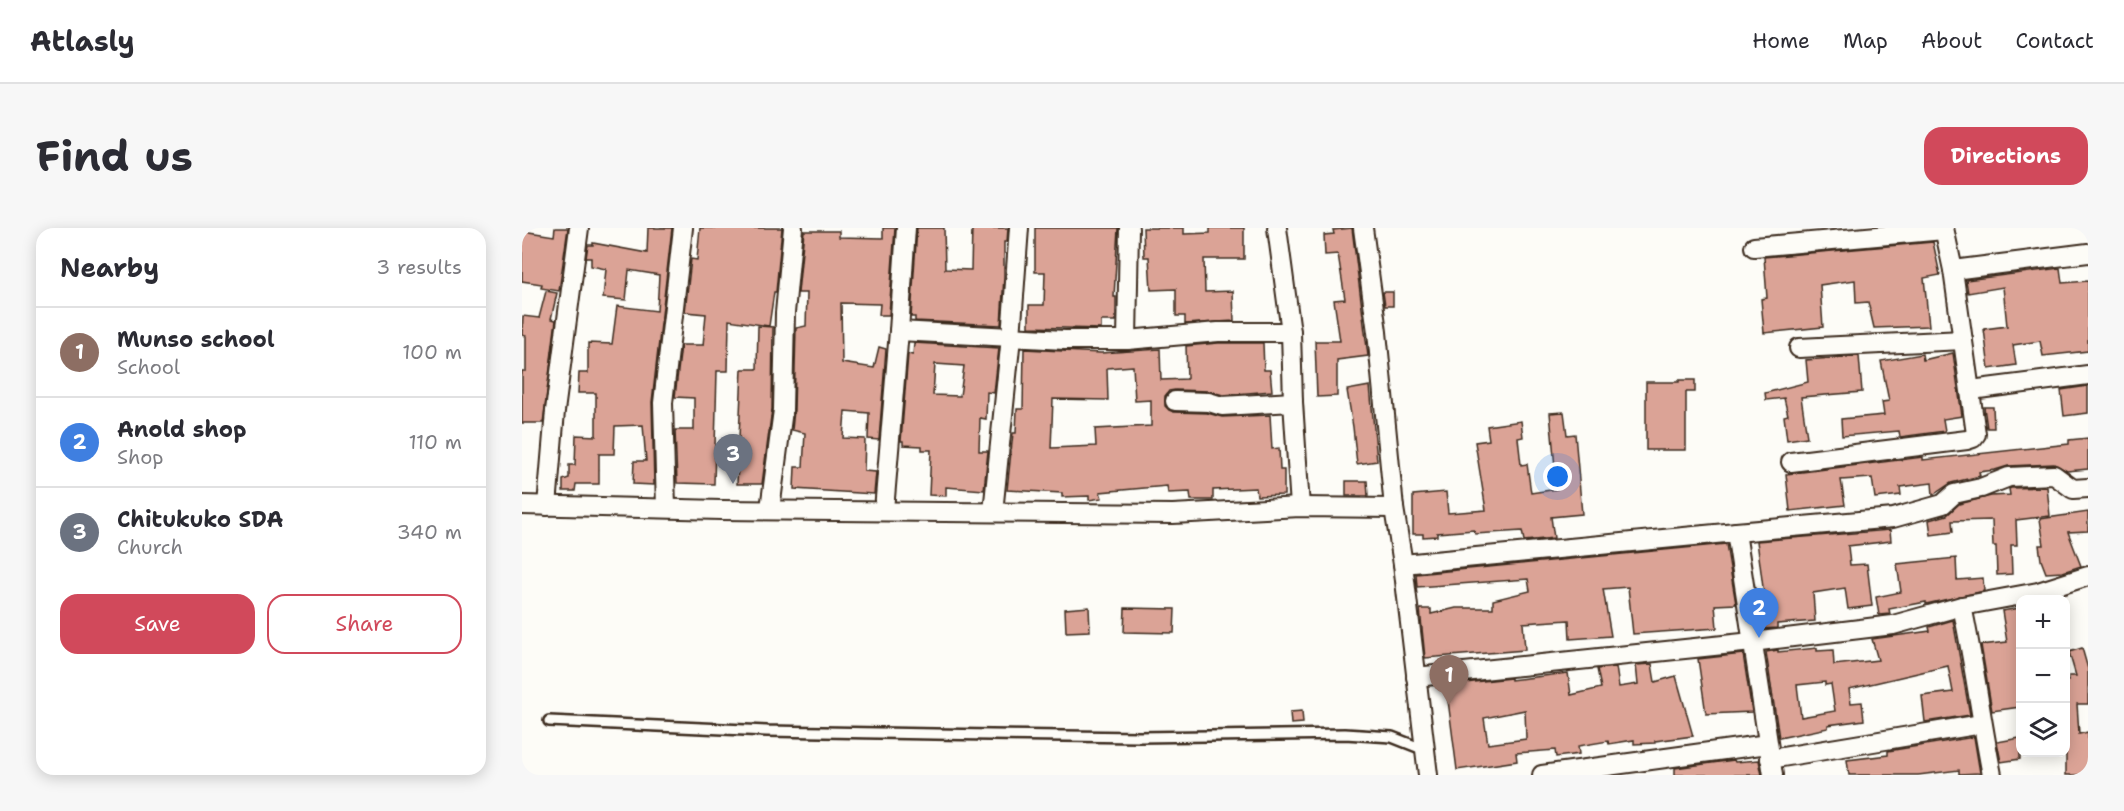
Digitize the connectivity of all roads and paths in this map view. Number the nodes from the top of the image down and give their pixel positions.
1 (579, 228) edge
2 (683, 228) edge
3 (793, 228) edge
4 (906, 228) edge
5 (1019, 228) edge
6 (1129, 228) edge
7 (1277, 228) edge
8 (1363, 228) edge
9 (1944, 229) edge
10 (1754, 247) dead end
11 (2088, 252) edge
12 (1953, 270) junction
13 (899, 331) junction
14 (1291, 332) junction
15 (1011, 337) junction
16 (1128, 340) junction
17 (1963, 340) junction
18 (1799, 348) dead end
19 (2088, 375) edge
20 (1971, 390) junction
21 (1175, 401) dead end
22 (1293, 402) junction
23 (1791, 462) dead end
24 (2088, 488) edge
25 (522, 505) edge
26 (547, 506) junction
27 (1300, 507) junction
28 (666, 508) junction
29 (1394, 508) junction
30 (770, 509) junction
31 (884, 510) junction
32 (993, 512) junction
33 (1736, 532) junction
34 (1403, 564) junction
35 (2088, 576) edge
36 (1962, 606) junction
37 (1752, 642) junction
38 (1416, 677) junction
39 (549, 721) dead end
40 (1982, 724) junction
41 (1425, 750) junction
42 (1770, 759) edge
43 (1428, 775) edge
44 (1542, 775) edge
45 (1992, 775) edge

1 - 26 street
2 - 28 street
3 - 30 street
4 - 13 street
5 - 15 street
6 - 16 street
7 - 14 street
8 - 29 street
9 - 10 street
9 - 12 street
11 - 12 street
12 - 17 street
13 - 15 street
13 - 31 street
14 - 16 street
14 - 22 street
15 - 16 street
15 - 32 street
17 - 18 street
17 - 20 street
19 - 20 street
20 - 23 street
21 - 22 street
22 - 27 street
24 - 33 street
25 - 26 street
26 - 28 street
27 - 29 street
27 - 32 street
28 - 30 street
29 - 34 street
30 - 31 street
31 - 32 street
33 - 34 street
33 - 37 street
34 - 38 street
35 - 36 street
36 - 37 street
36 - 40 street
37 - 38 street
37 - 42 street
38 - 41 street
39 - 41 lane
40 - 42 street
40 - 45 street
41 - 43 street
42 - 44 street

